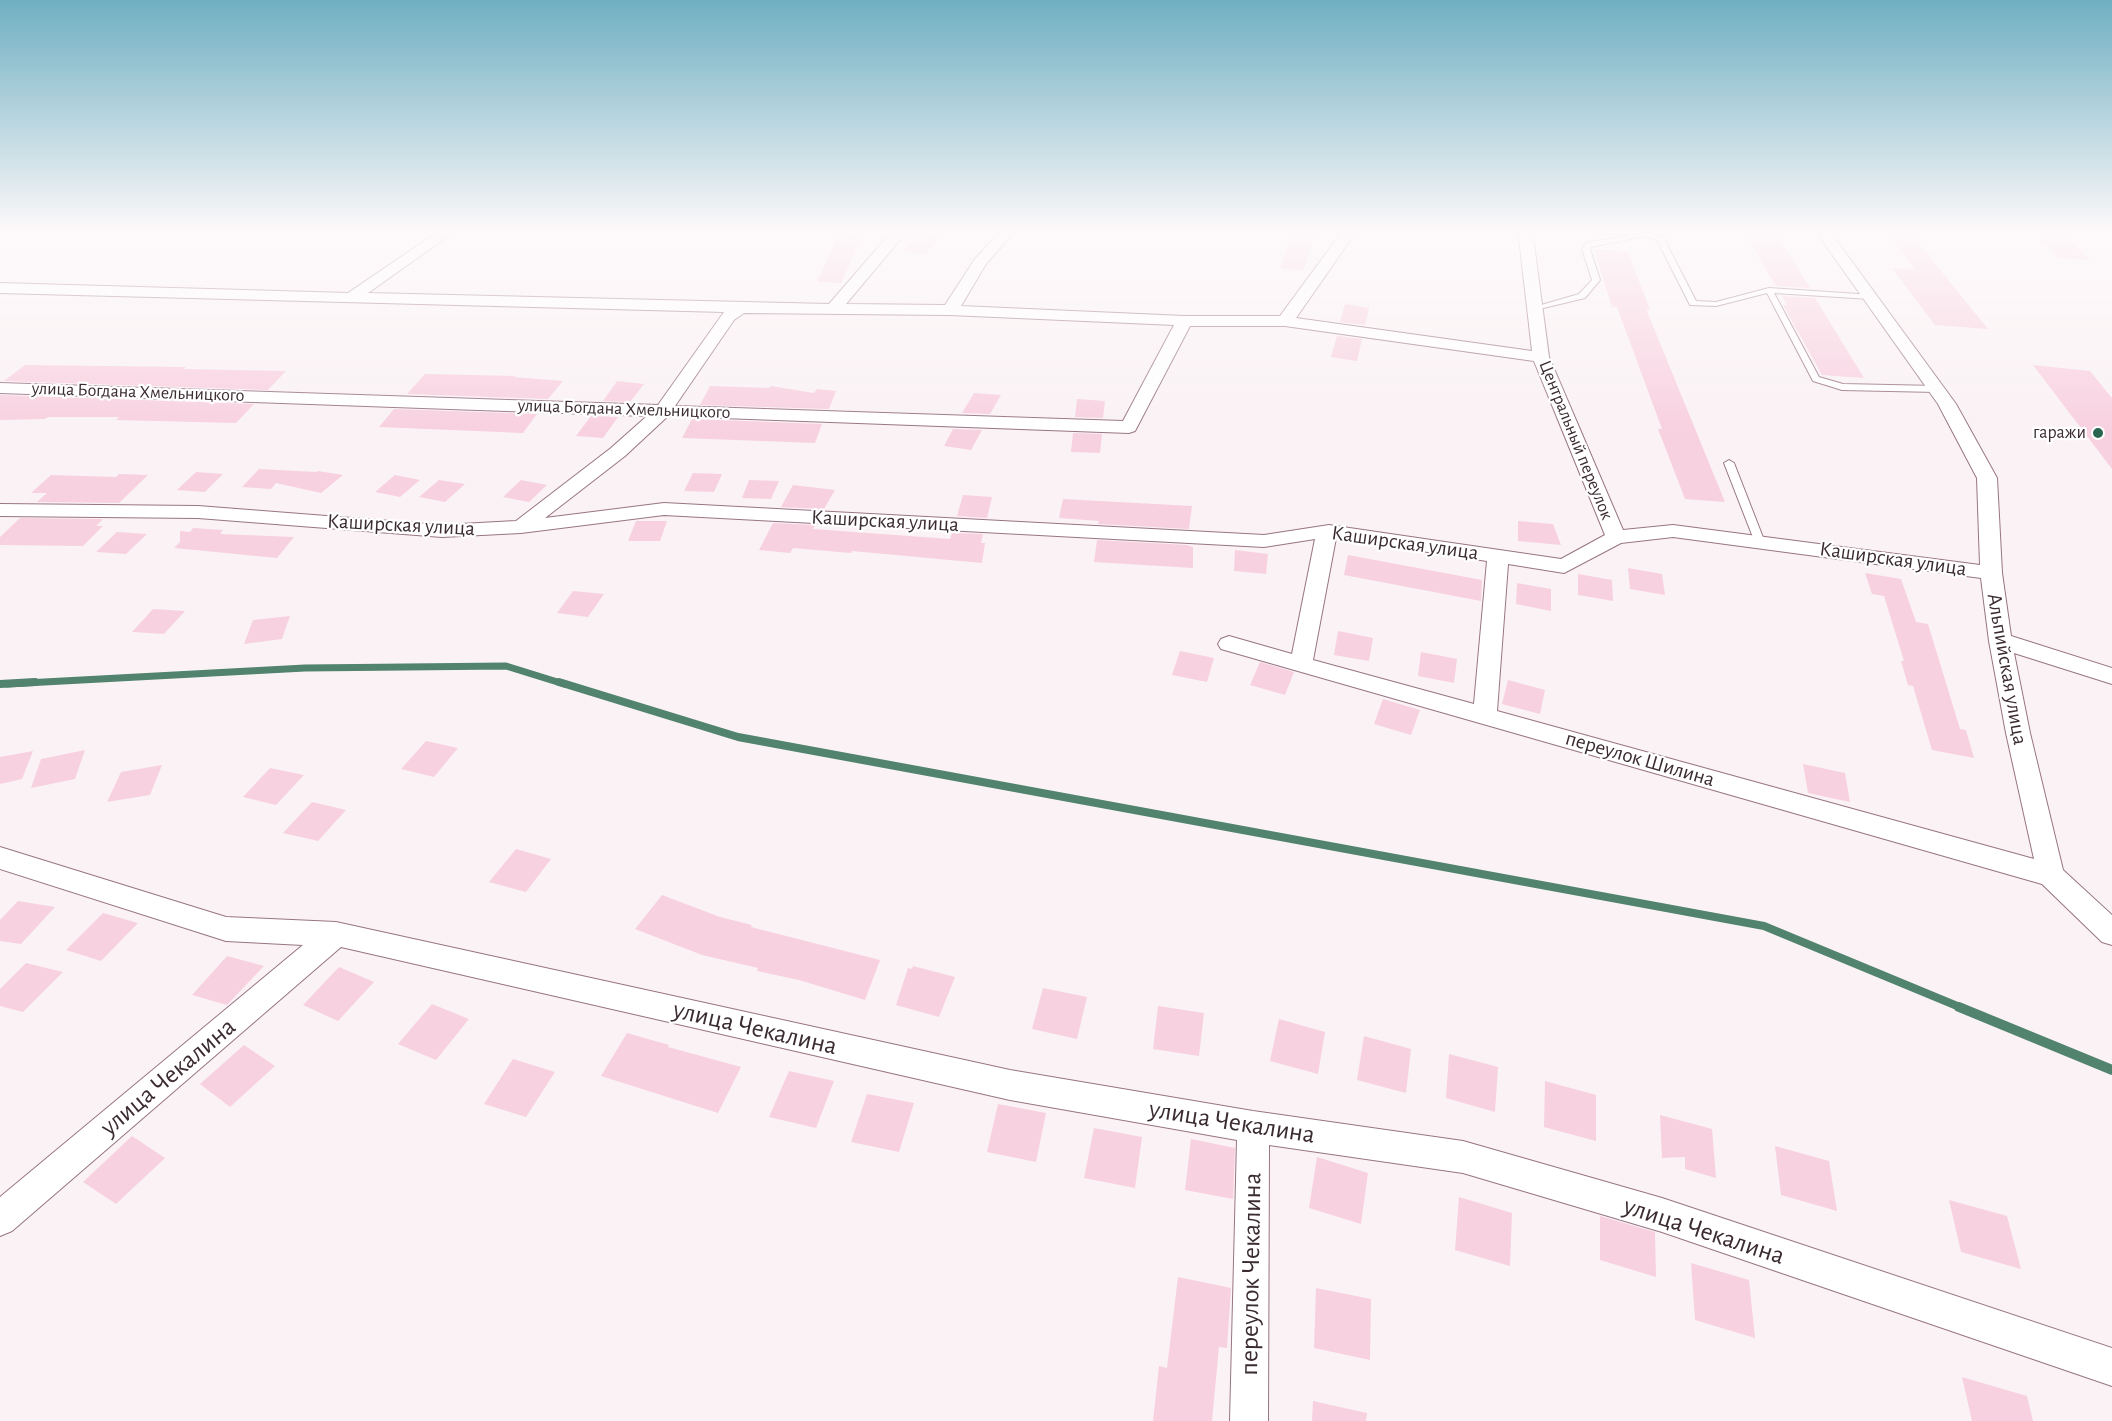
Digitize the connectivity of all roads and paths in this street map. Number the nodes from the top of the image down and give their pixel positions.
1 (286, 295) edge
2 (845, 295) edge
3 (959, 295) edge
4 (1303, 295) edge
5 (1533, 295) edge
6 (1583, 295) edge
7 (1689, 295) edge
8 (1749, 295) edge
9 (1772, 295) edge
10 (1846, 295) edge
11 (352, 297) joint
12 (1870, 297) joint
13 (740, 308) junction
14 (1535, 308) junction
15 (833, 309) junction
16 (950, 310) junction
17 (1184, 321) junction
18 (1285, 321) junction
19 (1541, 357) junction
20 (0, 388) edge
21 (1937, 389) junction
22 (662, 412) junction
23 (1729, 463) dead end
24 (0, 510) edge
25 (521, 527) junction
26 (1327, 531) junction
27 (1616, 537) junction
28 (1759, 540) junction
29 (1498, 556) junction
30 (1990, 573) junction
31 (2000, 641) junction
32 (1228, 644) dead end
33 (1301, 664) junction
34 (2112, 676) edge
35 (1485, 716) junction
36 (0, 858) edge
37 (2050, 875) junction
38 (2112, 933) edge
39 (336, 934) junction
40 (1253, 1127) junction
41 (0, 1219) edge
42 (2112, 1367) edge
43 (1249, 1421) edge

1 - 11 street
2 - 15 street
3 - 16 street
4 - 18 street
5 - 14 street, Центральный переулок
6 - 14 lane
7 - 8 lane
9 - 21 lane
10 - 12 lane
11 - 13 street
12 - 21 street, Альпийская улица
13 - 15 street
13 - 22 street
14 - 19 street, Центральный переулок
15 - 16 street
16 - 17 street
17 - 18 street
17 - 22 street, улица Богдана Хмельницкого
18 - 19 street
19 - 27 street, Центральный переулок
20 - 22 street, улица Богдана Хмельницкого
21 - 30 street, Альпийская улица
22 - 25 street
23 - 28 lane
24 - 25 street, Каширская улица
25 - 26 street, Каширская улица
26 - 29 street, Каширская улица
26 - 33 street
27 - 28 street, Каширская улица
27 - 29 street, Каширская улица
28 - 30 street, Каширская улица
29 - 35 street
30 - 31 street, Альпийская улица
31 - 34 street
31 - 37 street, Альпийская улица
32 - 33 street, переулок Шилина
33 - 35 street, переулок Шилина
35 - 37 street, переулок Шилина
36 - 39 street, улица Чекалина
37 - 38 street
39 - 40 street, улица Чекалина
39 - 41 street, улица Чекалина
40 - 42 street, улица Чекалина
40 - 43 street, переулок Чекалина

